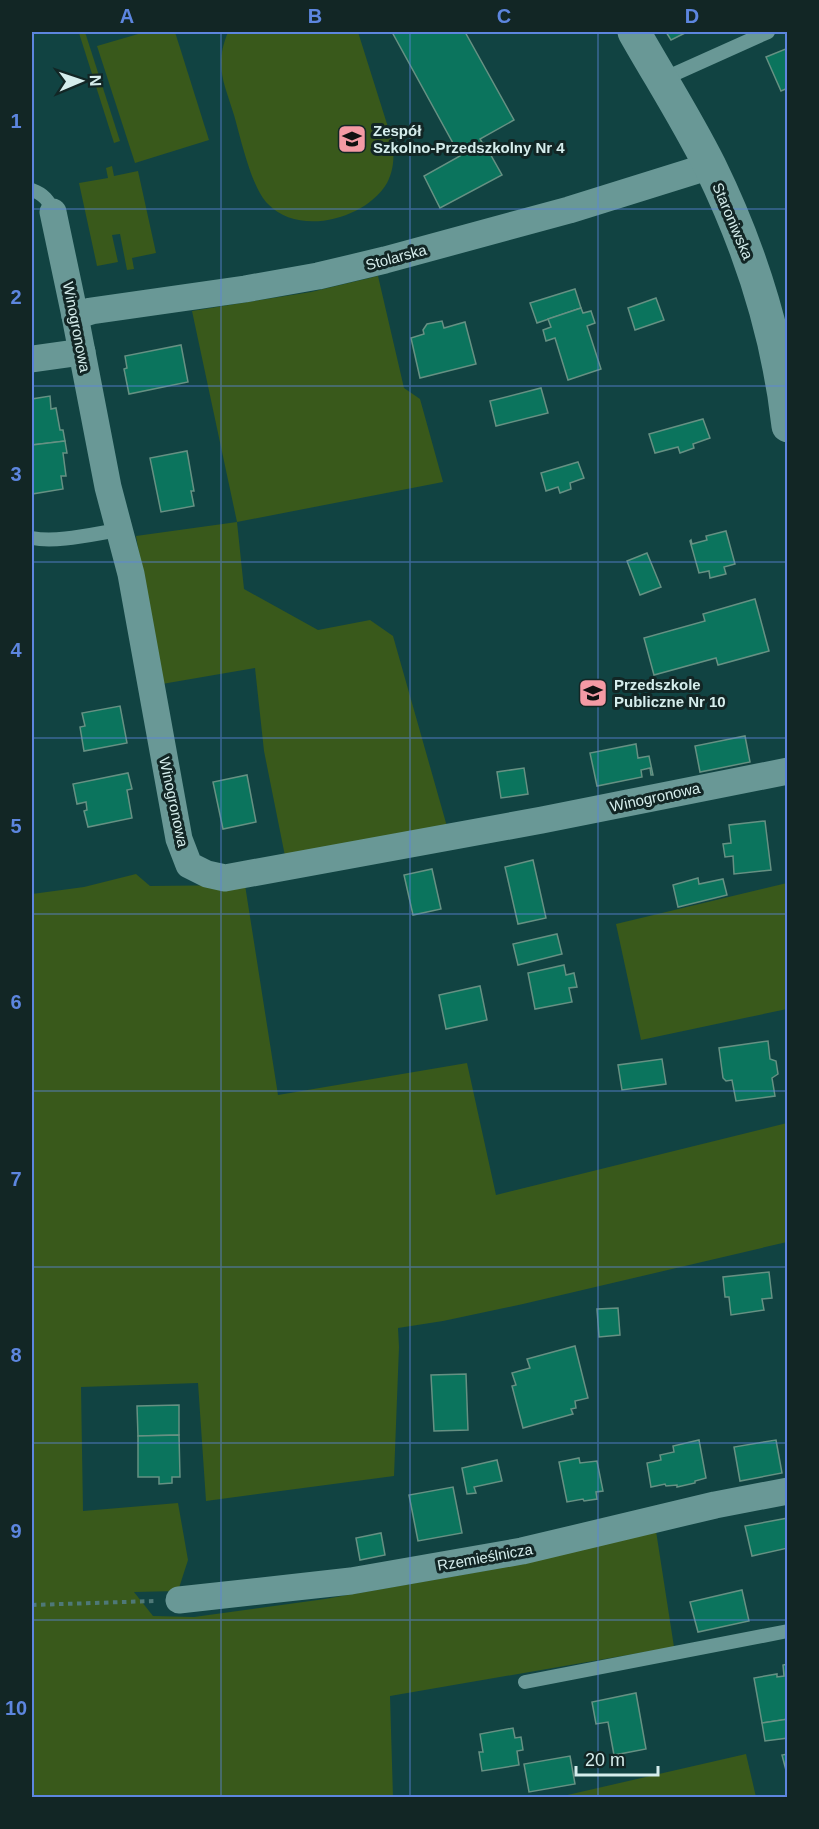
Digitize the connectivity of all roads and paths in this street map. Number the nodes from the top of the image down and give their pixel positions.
1 (634, 32) edge
2 (768, 32) edge
3 (661, 80) junction
4 (710, 166) junction
5 (32, 190) edge
6 (53, 212) joint
7 (75, 316) junction
8 (82, 352) junction
9 (32, 359) edge
10 (783, 361) edge
11 (788, 426) edge
12 (119, 530) junction
13 (32, 538) edge
14 (788, 771) edge
15 (788, 1491) edge
16 (179, 1600) joint
17 (32, 1605) edge
18 (788, 1631) edge
19 (525, 1682) dead end

1 - 3 street, Staroniwska
2 - 3 lane
3 - 4 street, Staroniwska
4 - 7 street, Stolarska
4 - 10 street, Staroniwska
5 - 6 lane
6 - 7 street, Winogronowa
7 - 8 street, Winogronowa
8 - 9 street
8 - 12 street, Winogronowa
10 - 11 street, Staroniwska
12 - 13 lane
12 - 14 street, Winogronowa
15 - 16 street, Rzemieślnicza
16 - 17 path
18 - 19 lane

